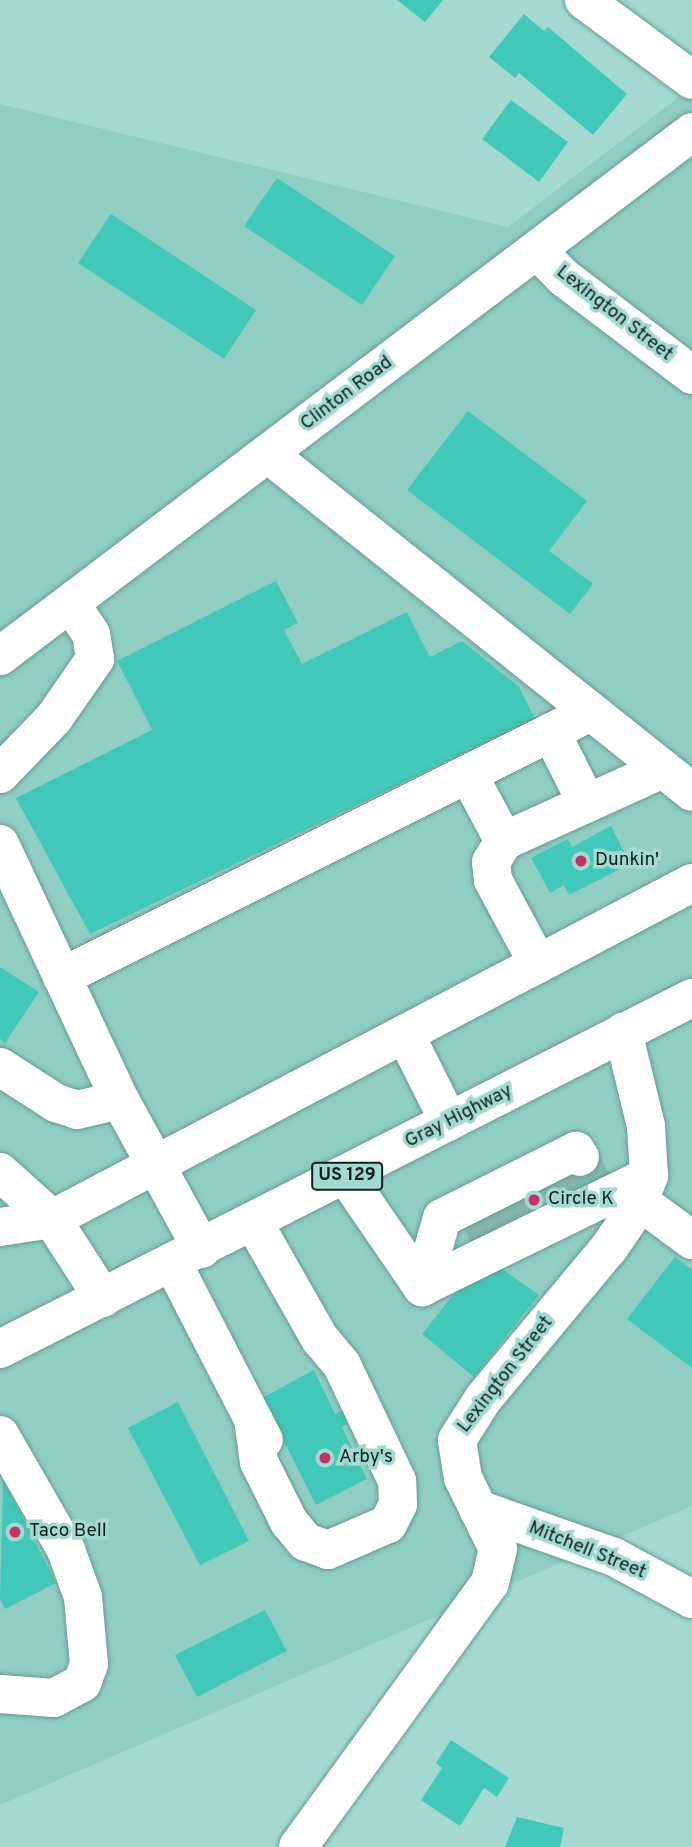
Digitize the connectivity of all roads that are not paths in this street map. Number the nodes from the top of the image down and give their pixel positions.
1 (584, 0) edge
2 (692, 80) edge
3 (692, 132) edge
4 (538, 251) junction
5 (692, 375) edge
6 (268, 454) junction
7 (70, 603) junction
8 (0, 656) edge
9 (591, 712) junction
10 (551, 732) junction
11 (0, 774) edge
12 (468, 774) junction
13 (678, 781) edge
14 (587, 804) junction
15 (504, 841) junction
16 (0, 844) edge
17 (692, 883) edge
18 (538, 964) junction
19 (62, 977) junction
20 (692, 998) edge
21 (623, 1032) junction
22 (404, 1034) junction
23 (0, 1067) edge
24 (120, 1100) junction
25 (449, 1122) junction
26 (155, 1164) junction
27 (0, 1172) edge
28 (346, 1176) junction
29 (571, 1187) junction
30 (644, 1188) junction
31 (499, 1218) junction
32 (52, 1219) junction
33 (254, 1223) junction
34 (0, 1227) edge
35 (692, 1240) edge
36 (188, 1257) junction
37 (422, 1287) junction
38 (103, 1298) junction
39 (0, 1349) edge
40 (3, 1445) edge
41 (478, 1509) junction
42 (692, 1599) edge
43 (0, 1694) edge
44 (298, 1847) edge

1 - 2 main road
3 - 4 main road, Clinton Road
4 - 5 main road, Lexington Street
4 - 6 main road, Clinton Road
6 - 7 main road, Clinton Road
6 - 9 main road
7 - 8 main road, Clinton Road
7 - 11 main road
9 - 10 main road
9 - 13 main road
10 - 12 main road
10 - 14 main road
12 - 15 main road
12 - 19 main road
13 - 14 main road
14 - 15 main road
15 - 18 main road
16 - 19 main road
17 - 18 main road
18 - 22 main road
19 - 24 main road
20 - 21 main road, Gray Highway / US 129
21 - 25 main road, Gray Highway / US 129
21 - 30 main road
22 - 25 main road
22 - 26 main road
23 - 24 main road
24 - 26 main road
25 - 28 main road, Gray Highway / US 129
26 - 32 main road
26 - 36 main road
27 - 32 main road
28 - 33 main road, Gray Highway / US 129
28 - 37 main road
29 - 30 main road
29 - 31 main road
29 - 31 main road
30 - 35 main road
30 - 41 main road, Lexington Street
31 - 37 main road
31 - 37 main road
32 - 34 main road
32 - 38 main road
33 - 36 main road, Gray Highway / US 129
33 - 36 main road
36 - 38 main road, Gray Highway / US 129
38 - 39 main road, Gray Highway / US 129
40 - 43 main road
41 - 42 main road, Mitchell Street
41 - 44 main road, Lexington Street

